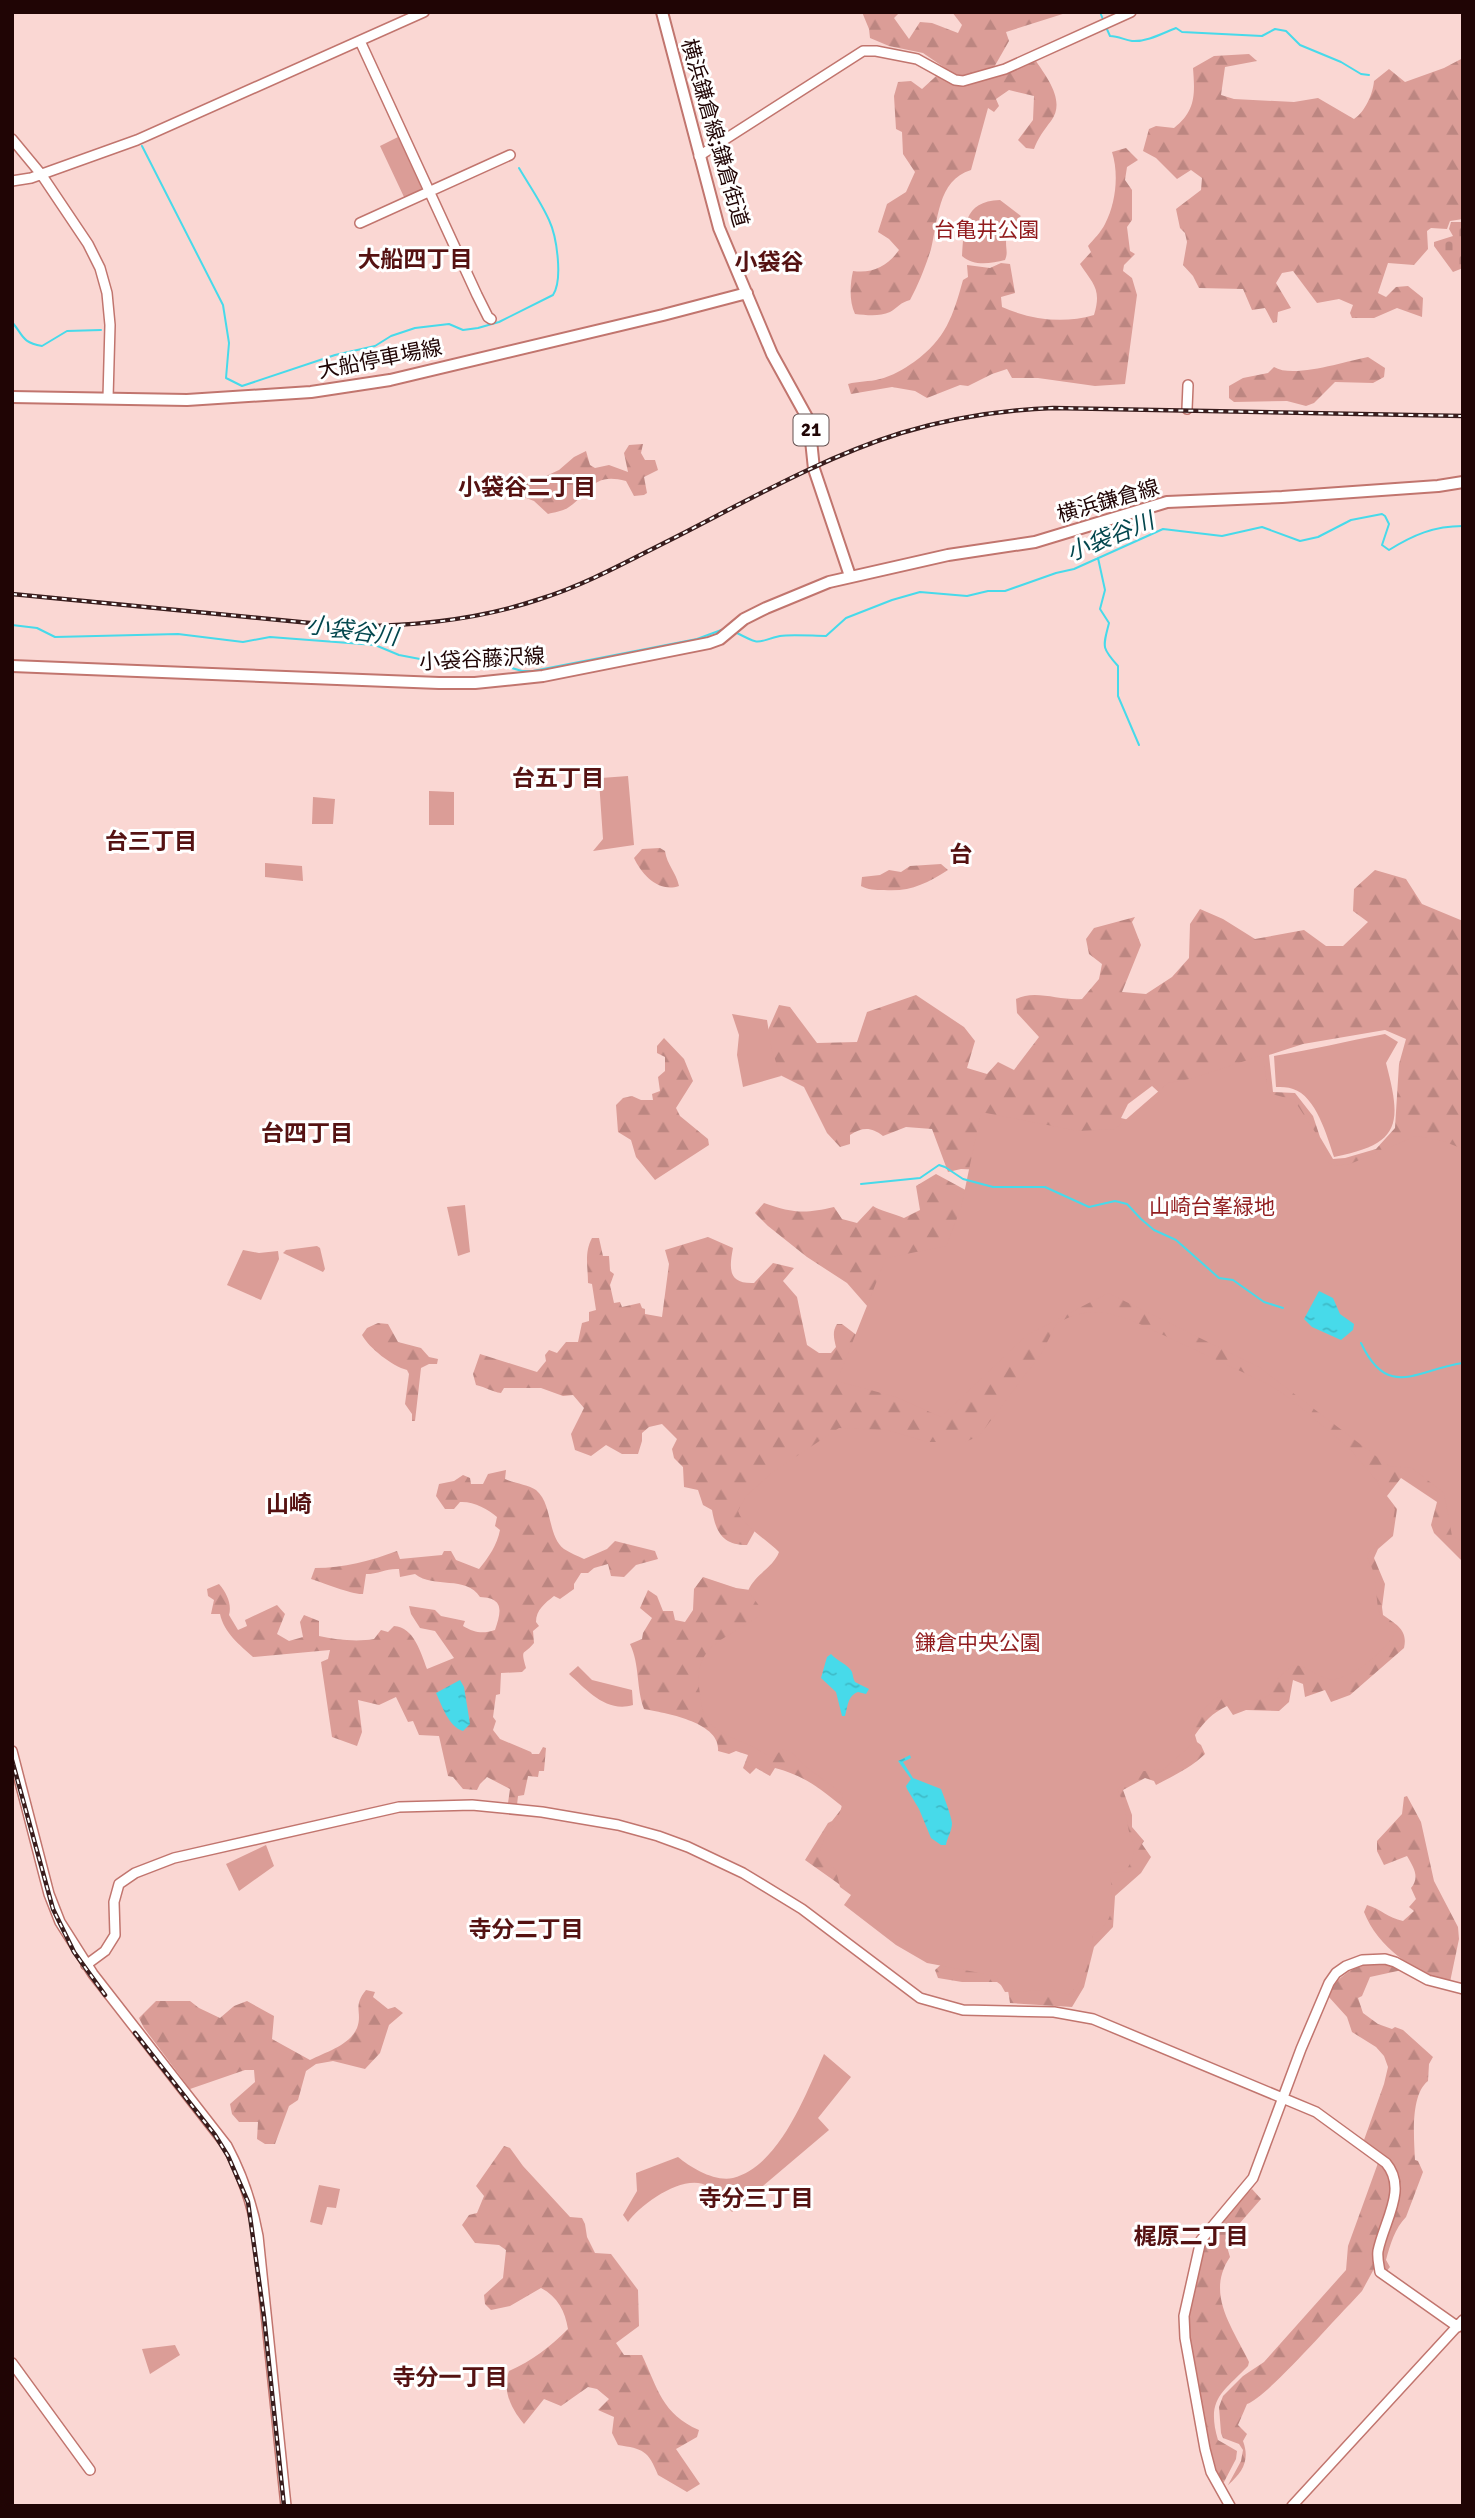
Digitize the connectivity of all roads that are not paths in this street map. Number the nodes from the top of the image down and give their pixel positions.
1 (424, 12) edge
2 (662, 12) edge
3 (1131, 12) edge
4 (359, 41) junction
5 (12, 139) edge
6 (510, 155) dead end
7 (698, 156) junction
8 (41, 174) junction
9 (12, 181) edge
10 (429, 191) junction
11 (360, 223) dead end
12 (747, 293) junction
13 (491, 319) dead end
14 (1188, 385) dead end
15 (12, 397) edge
16 (107, 398) junction
17 (1187, 409) dead end
18 (1463, 482) edge
19 (850, 576) junction
20 (12, 666) edge
21 (12, 1751) edge
22 (86, 1965) junction
23 (1463, 1989) edge
24 (1282, 2097) junction
25 (1460, 2323) edge
26 (12, 2363) edge
27 (90, 2470) dead end
28 (285, 2506) edge
29 (1230, 2506) edge
30 (1292, 2506) edge

1 - 4 street
2 - 7 main road, 横浜鎌倉線;鎌倉街道 / 21
3 - 7 street
4 - 8 street
4 - 10 street
5 - 8 street
6 - 10 street
7 - 12 main road, 横浜鎌倉線;鎌倉街道 / 21
8 - 9 street
8 - 16 street
10 - 11 street
10 - 13 street
12 - 16 main road, 大船停車場線
12 - 19 main road, 横浜鎌倉線;鎌倉街道 / 21
14 - 17 street
15 - 16 main road, 大船停車場線
18 - 19 main road, 横浜鎌倉線
19 - 20 main road, 小袋谷藤沢線
21 - 22 street
22 - 24 street
22 - 28 street
23 - 24 street
24 - 25 street
24 - 29 street
25 - 30 street
26 - 27 street

